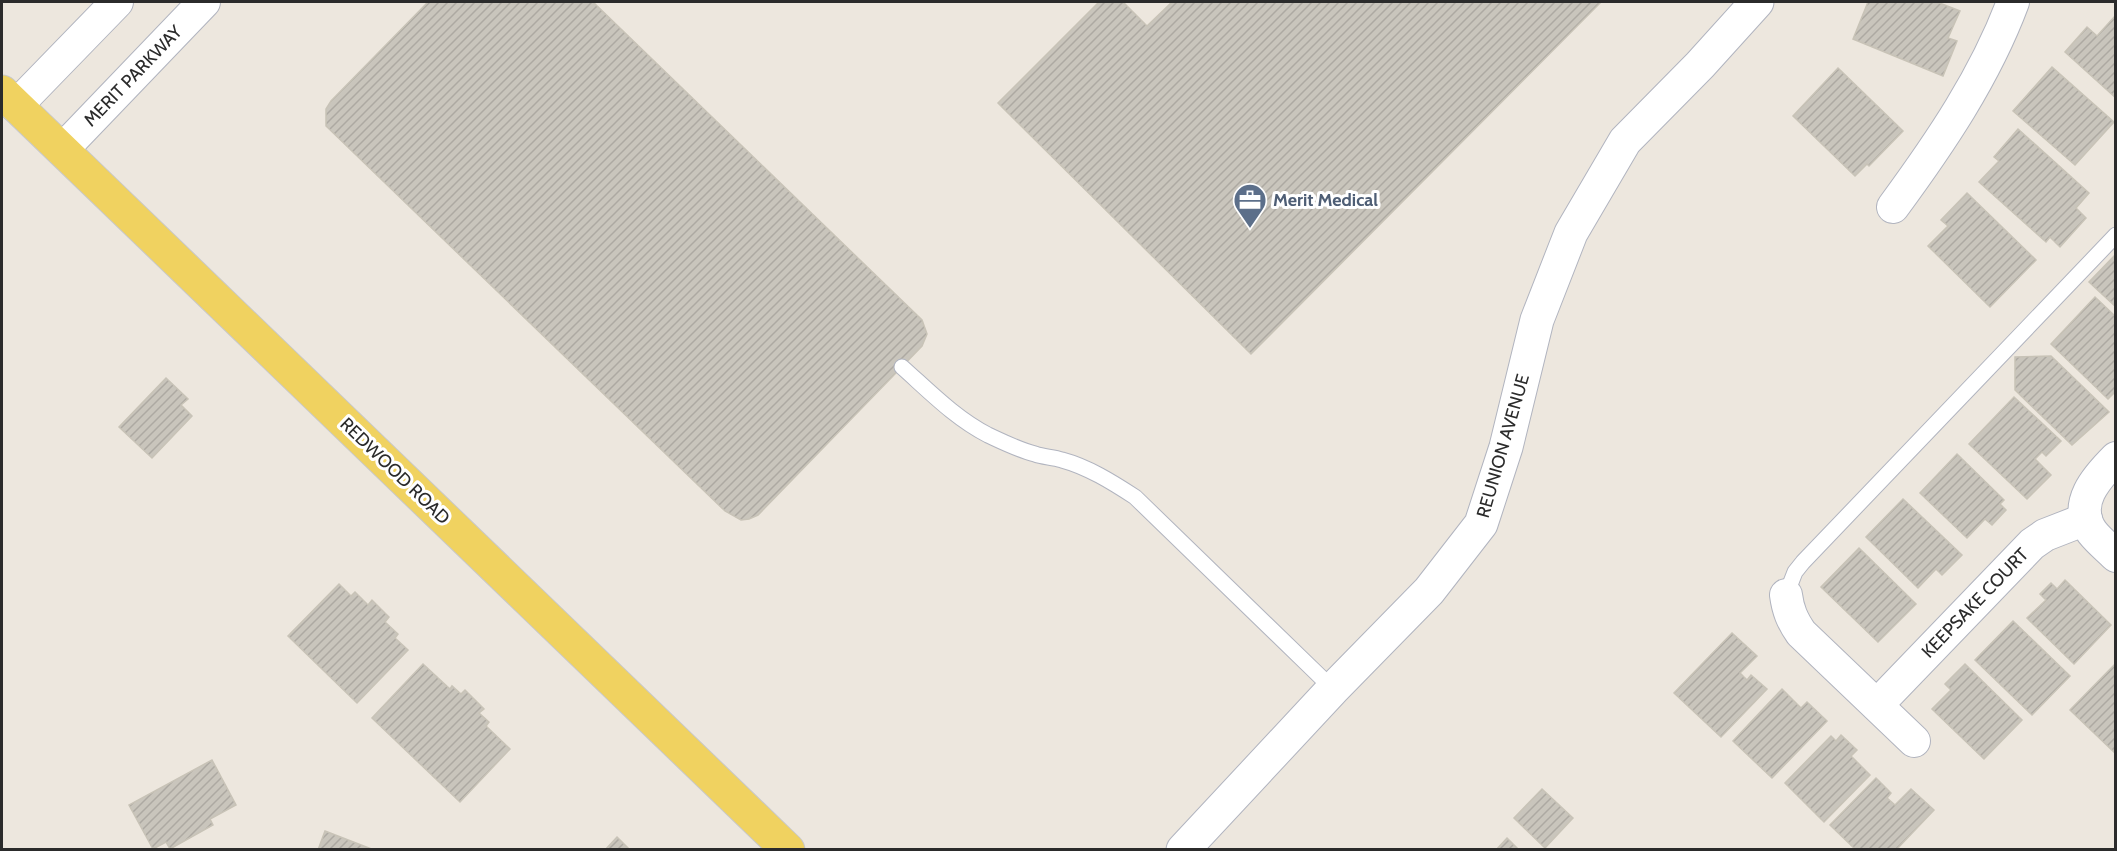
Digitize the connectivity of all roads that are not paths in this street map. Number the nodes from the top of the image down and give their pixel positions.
1 (117, 2) edge
2 (204, 2) edge
3 (1756, 2) edge
4 (2013, 2) edge
5 (9, 99) edge
6 (62, 150) junction
7 (1893, 207) dead end
8 (2115, 236) edge
9 (902, 367) dead end
10 (2115, 458) edge
11 (2086, 519) junction
12 (2115, 556) edge
13 (1786, 595) joint
14 (1333, 689) junction
15 (1877, 705) junction
16 (1914, 741) dead end
17 (788, 849) edge
18 (1183, 849) edge

1 - 5 street
2 - 6 street, MERIT PARKWAY
3 - 14 street, REUNION AVENUE
4 - 7 street
5 - 6 main road, REDWOOD ROAD
6 - 17 main road, REDWOOD ROAD
8 - 13 lane
9 - 14 lane
10 - 11 street
11 - 12 street
11 - 15 street, KEEPSAKE COURT
13 - 15 street
14 - 18 street, REUNION AVENUE
15 - 16 street

